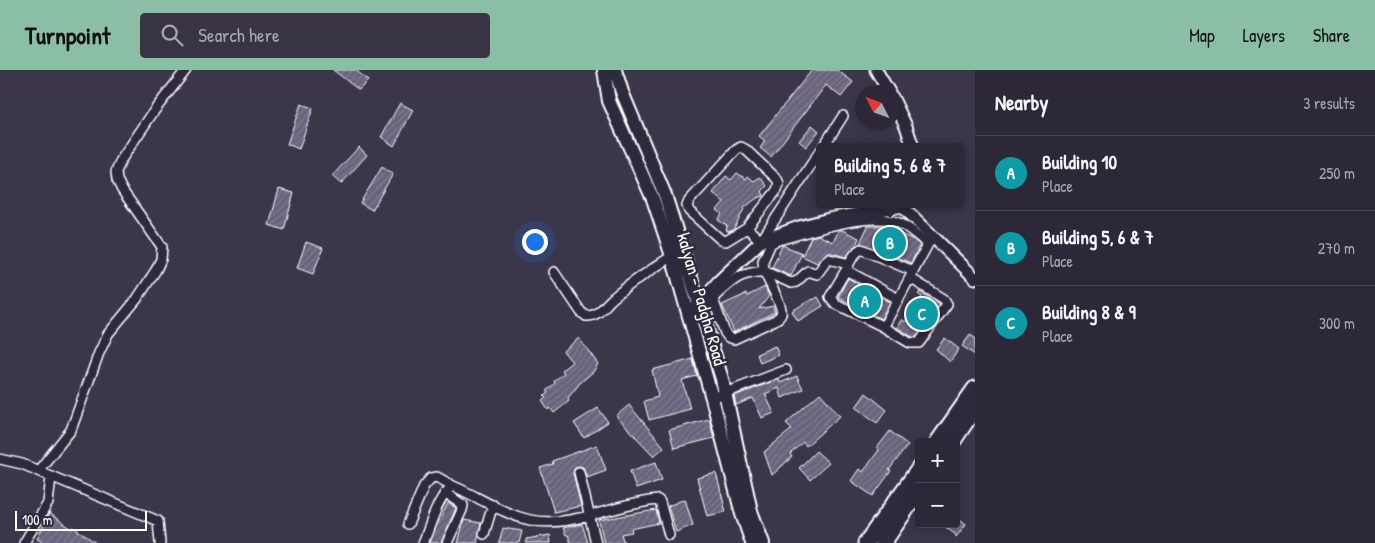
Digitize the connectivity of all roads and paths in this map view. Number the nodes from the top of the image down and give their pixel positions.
1 (186, 70) edge
2 (604, 70) edge
3 (615, 70) edge
4 (876, 70) edge
5 (885, 85) edge
6 (900, 114) edge
7 (843, 116) dead end
8 (826, 143) edge
9 (912, 143) edge
10 (816, 157) edge
11 (659, 197) junction
12 (887, 208) edge
13 (905, 208) edge
14 (747, 228) junction
15 (761, 241) junction
16 (931, 241) junction
17 (672, 256) junction
18 (847, 267) junction
19 (764, 271) junction
20 (554, 272) dead end
21 (912, 274) junction
22 (975, 278) edge
23 (713, 299) junction
24 (898, 299) junction
25 (696, 309) junction
26 (882, 326) junction
27 (786, 370) dead end
28 (975, 389) edge
29 (718, 396) junction
30 (975, 408) edge
31 (941, 438) edge
32 (955, 438) edge
33 (0, 459) edge
34 (38, 471) junction
35 (580, 472) dead end
36 (915, 475) edge
37 (50, 477) junction
38 (453, 486) junction
39 (445, 493) junction
40 (473, 494) junction
41 (915, 496) edge
42 (463, 505) junction
43 (493, 505) junction
44 (746, 512) junction
45 (590, 516) junction
46 (408, 524) dead end
47 (484, 534) dead end
48 (669, 535) dead end
49 (24, 543) edge
50 (160, 543) edge
51 (423, 543) edge
52 (447, 543) edge
53 (596, 543) edge
54 (752, 543) edge
55 (763, 543) edge
56 (866, 543) edge
57 (883, 543) edge

1 - 34 street
2 - 11 main road, kalyan - Padgha Road
3 - 11 main road
4 - 5 street
6 - 9 street
7 - 8 street
10 - 15 street
11 - 17 main road, kalyan - Padgha Road
11 - 25 main road
12 - 15 street
13 - 16 street
14 - 14 street
14 - 15 street
15 - 25 street
16 - 19 street
16 - 21 street
16 - 22 street
17 - 20 street
17 - 25 main road, kalyan - Padgha Road
18 - 19 street
18 - 21 street
18 - 24 street
18 - 26 street
19 - 23 street
19 - 23 street
21 - 24 street
21 - 26 street
23 - 25 street
24 - 26 street
25 - 29 main road, kalyan - Padgha Road
27 - 29 street
28 - 31 highway
29 - 44 main road, kalyan - Padgha Road
30 - 32 highway
33 - 34 street
34 - 37 street
35 - 45 street
36 - 56 highway
37 - 49 street
37 - 50 street
38 - 39 street
38 - 40 street
38 - 46 street
39 - 42 street
39 - 51 street
40 - 42 street
40 - 43 street
41 - 57 highway
42 - 52 street
43 - 45 street
43 - 47 street
44 - 54 main road, kalyan - Padgha Road
44 - 55 main road
45 - 48 street
45 - 53 street

